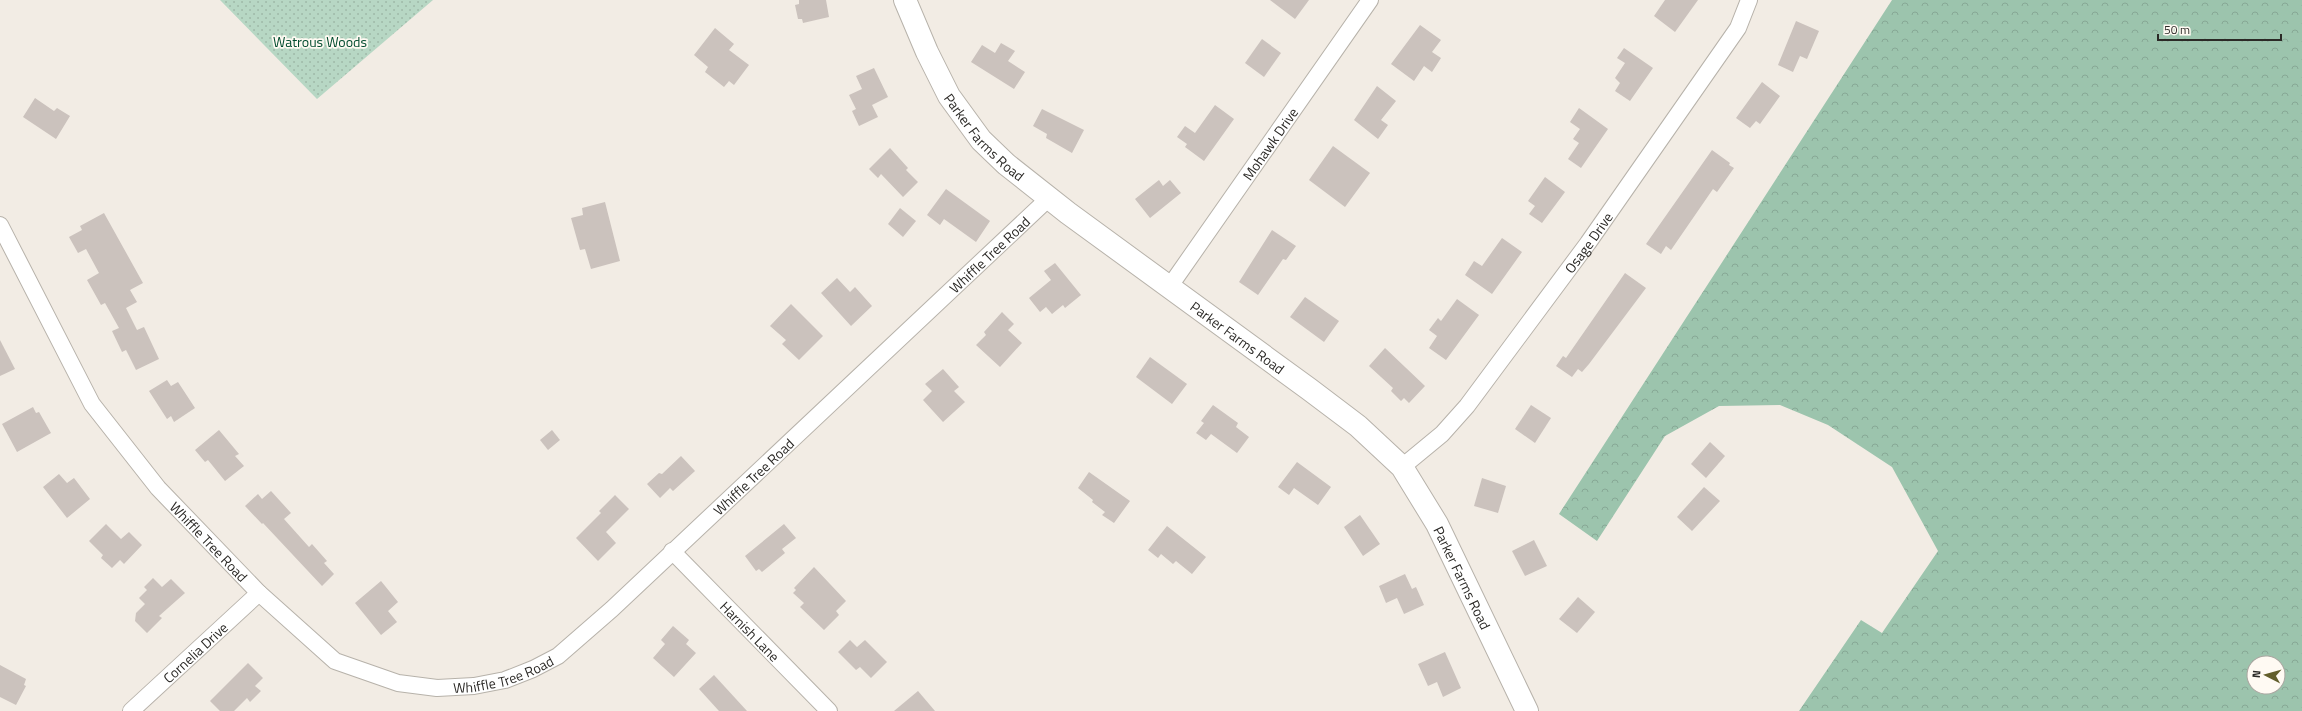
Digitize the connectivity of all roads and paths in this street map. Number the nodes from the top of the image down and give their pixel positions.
1 (905, 0) edge
2 (1370, 0) edge
3 (1748, 0) edge
4 (1049, 198) junction
5 (0, 225) edge
6 (1170, 286) junction
7 (1402, 467) junction
8 (672, 551) junction
9 (259, 594) junction
10 (131, 711) edge
11 (829, 711) edge
12 (1526, 711) edge

1 - 4 street, Parker Farms Road
2 - 6 street, Mohawk Drive
3 - 7 street, Osage Drive
4 - 6 street, Parker Farms Road
4 - 8 street, Whiffle Tree Road
5 - 9 street, Whiffle Tree Road
6 - 7 street, Parker Farms Road
7 - 12 street, Parker Farms Road
8 - 9 street, Whiffle Tree Road
8 - 11 street, Harnish Lane
9 - 10 street, Cornelia Drive

